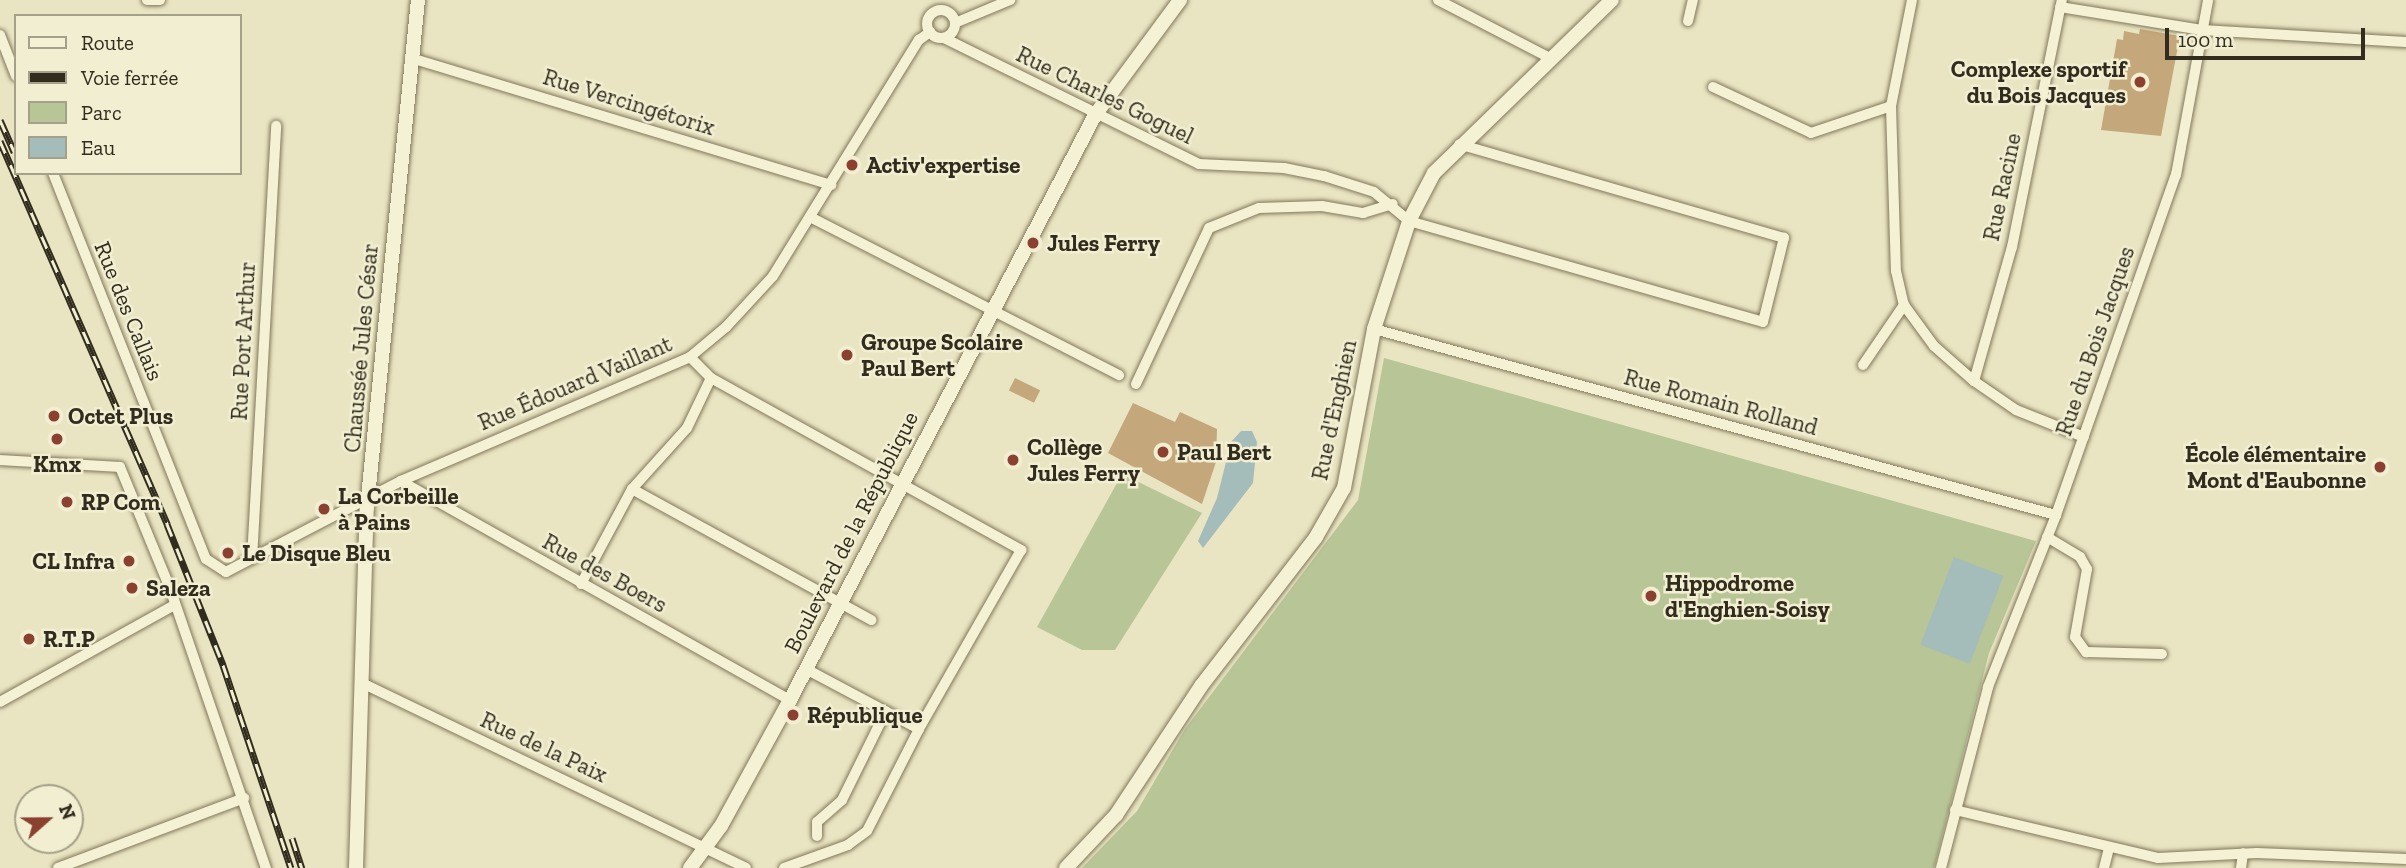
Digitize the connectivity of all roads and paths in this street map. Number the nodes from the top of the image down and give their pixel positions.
1 (147, 0) edge
2 (160, 0) edge
3 (418, 0) edge
4 (1010, 0) edge
5 (1180, 0) edge
6 (1438, 0) edge
7 (1612, 0) edge
8 (1693, 0) edge
9 (1912, 0) edge
10 (2208, 0) edge
11 (2061, 4) edge
12 (943, 5) edge
13 (1688, 21) dead end
14 (955, 23) junction
15 (2202, 30) junction
16 (930, 32) junction
17 (0, 35) edge
18 (944, 38) junction
19 (2406, 42) edge
20 (414, 59) junction
21 (1552, 59) junction
22 (14, 71) edge
23 (1713, 87) dead end
24 (1891, 106) junction
25 (1094, 115) junction
26 (276, 126) dead end
27 (1459, 144) junction
28 (54, 175) edge
29 (831, 186) junction
30 (1393, 204) junction
31 (812, 218) junction
32 (1409, 221) junction
33 (1904, 304) junction
34 (992, 309) junction
35 (1374, 329) junction
36 (690, 357) junction
37 (1863, 365) dead end
38 (1119, 375) dead end
39 (710, 379) junction
40 (1974, 381) junction
41 (1136, 384) dead end
42 (2084, 437) junction
43 (0, 460) edge
44 (401, 481) junction
45 (902, 481) junction
46 (632, 489) junction
47 (371, 495) junction
48 (2056, 515) junction
49 (2047, 537) junction
50 (252, 559) junction
51 (226, 572) joint
52 (581, 584) junction
53 (841, 602) junction
54 (174, 605) junction
55 (871, 620) dead end
56 (2162, 654) dead end
57 (806, 669) junction
58 (362, 683) junction
59 (790, 700) junction
60 (0, 702) edge
61 (886, 712) junction
62 (919, 729) junction
63 (244, 798) junction
64 (1955, 810) junction
65 (817, 836) dead end
66 (708, 848) junction
67 (2109, 848) junction
68 (2243, 853) junction
69 (2401, 862) edge
70 (58, 868) edge
71 (266, 868) edge
72 (356, 868) edge
73 (690, 868) edge
74 (746, 868) edge
75 (784, 868) edge
76 (1066, 868) edge
77 (1941, 868) edge
78 (2104, 868) edge
79 (2241, 868) edge

1 - 2 street
3 - 20 street, Chaussée Jules César
4 - 14 street
5 - 25 street, Boulevard de la République
6 - 21 street
7 - 21 street, Rue d'Enghien
8 - 13 street
9 - 24 street
10 - 15 street, Rue du Bois Jacques
11 - 15 street
11 - 40 street, Rue Racine
12 - 14 street
12 - 16 street, Rue Édouard Vaillant
14 - 18 street
15 - 19 street
15 - 42 street, Rue du Bois Jacques
16 - 18 street, Rue Charles Goguel
16 - 29 street, Rue Édouard Vaillant
17 - 22 street
18 - 25 street, Rue Charles Goguel
20 - 29 street, Rue Vercingétorix
20 - 47 street, Chaussée Jules César
21 - 27 street, Rue d'Enghien
23 - 24 street
24 - 33 street
25 - 30 street, Rue Charles Goguel
25 - 34 street, Boulevard de la République
26 - 50 street, Rue Port Arthur
27 - 32 street, Rue d'Enghien
27 - 32 street
28 - 51 street, Rue des Callais
29 - 31 street, Rue Édouard Vaillant
30 - 32 street, Rue Charles Goguel
30 - 41 street
31 - 34 street
31 - 36 street, Rue Édouard Vaillant
32 - 35 street, Rue d'Enghien
33 - 37 street
33 - 40 street
34 - 38 street
34 - 45 street, Boulevard de la République
35 - 48 street, Rue Romain Rolland
35 - 76 street, Rue d'Enghien
36 - 39 street
36 - 44 street, Rue Édouard Vaillant
39 - 45 street
39 - 46 street
40 - 42 street
42 - 48 street, Rue du Bois Jacques
43 - 54 street
44 - 47 street, Rue Édouard Vaillant
44 - 52 street, Rue des Boers
45 - 53 street, Boulevard de la République
45 - 62 street
46 - 52 street
46 - 53 street
47 - 50 street, Rue Édouard Vaillant
47 - 58 street, Chaussée Jules César
48 - 49 street, Rue du Bois Jacques
49 - 56 street
49 - 64 street, Rue du Bois Jacques
50 - 51 street, Rue Édouard Vaillant
52 - 59 street, Rue des Boers
53 - 55 street
53 - 57 street, Boulevard de la République
54 - 60 street
54 - 63 street
57 - 59 street, Boulevard de la République
57 - 61 street
58 - 66 street, Rue de la Paix
58 - 72 street, Chaussée Jules César
59 - 66 street, Boulevard de la République
61 - 62 street
61 - 65 street
62 - 75 street
63 - 70 street
63 - 71 street
64 - 67 street
64 - 77 street, Rue du Bois Jacques
66 - 73 street, Boulevard de la République
66 - 74 street, Rue de la Paix
67 - 68 street
67 - 78 street
68 - 69 street
68 - 79 street

